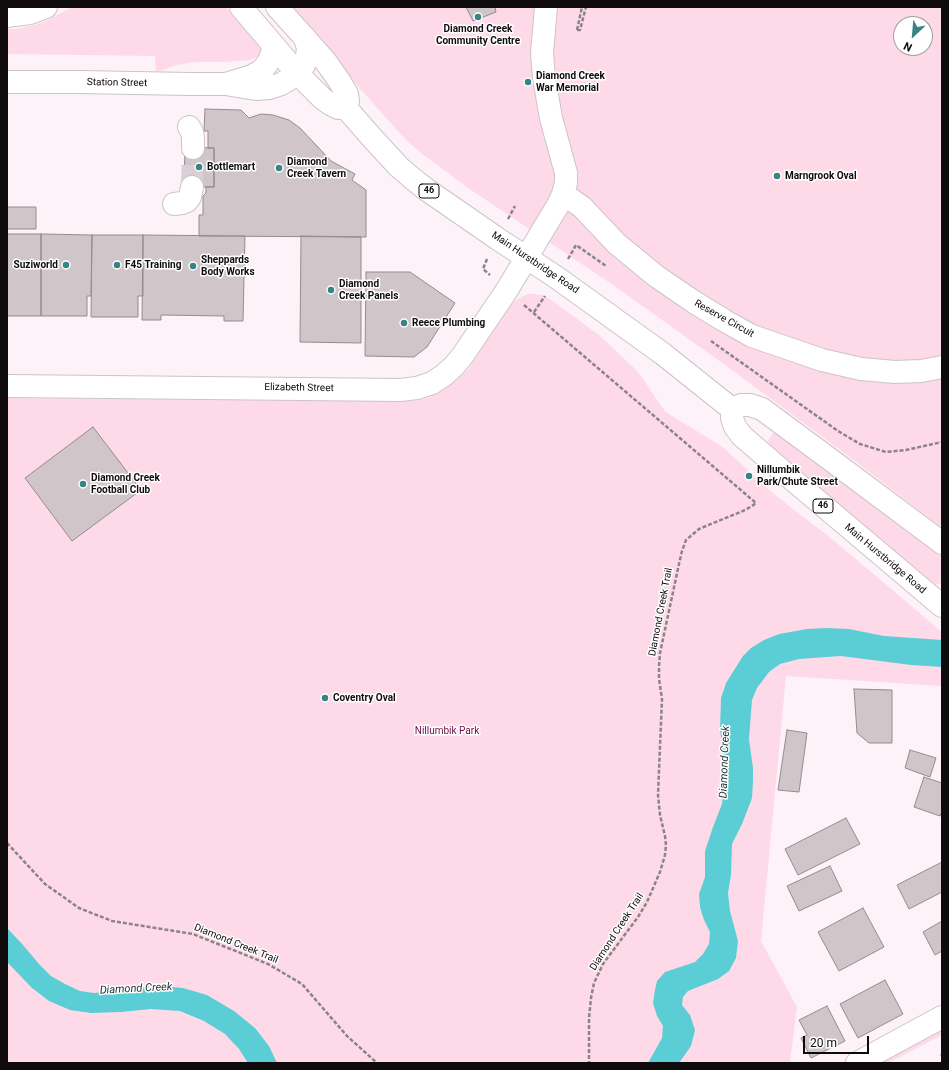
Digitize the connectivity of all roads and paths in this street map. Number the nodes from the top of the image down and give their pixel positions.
1 (46, 7) edge
2 (241, 7) edge
3 (277, 7) edge
4 (546, 7) edge
5 (582, 7) edge
6 (586, 7) edge
7 (7, 16) edge
8 (305, 38) junction
9 (273, 45) junction
10 (298, 74) junction
11 (7, 82) edge
12 (226, 84) junction
13 (346, 108) junction
14 (189, 126) dead end
15 (193, 148) tunnel mouth
16 (192, 187) tunnel mouth
17 (563, 194) junction
18 (174, 204) dead end
19 (527, 257) junction
20 (534, 312) dead end
21 (942, 367) edge
22 (7, 386) edge
23 (732, 409) junction
24 (838, 432) dead end
25 (942, 442) edge
26 (942, 543) edge
27 (935, 601) edge
28 (7, 843) edge
29 (942, 1017) edge
30 (378, 1063) edge
31 (589, 1063) edge
32 (857, 1063) edge

1 - 7 main road
2 - 9 main road
3 - 8 main road
4 - 17 main road
5 - 6 path
8 - 10 main road
8 - 13 main road
9 - 10 main road
9 - 12 main road, Station Street
10 - 12 main road, Station Street
10 - 13 main road
11 - 12 main road, Station Street
13 - 19 main road, Main Hurstbridge Road / 46
14 - 15 main road
16 - 18 main road
17 - 19 main road
17 - 21 main road, Reserve Circuit
19 - 22 main road, Elizabeth Street
19 - 23 main road, Main Hurstbridge Road / 46
20 - 31 path, Diamond Creek Trail
23 - 26 main road
23 - 27 main road, Main Hurstbridge Road / 46
24 - 25 path
28 - 30 path, Diamond Creek Trail
29 - 32 main road

